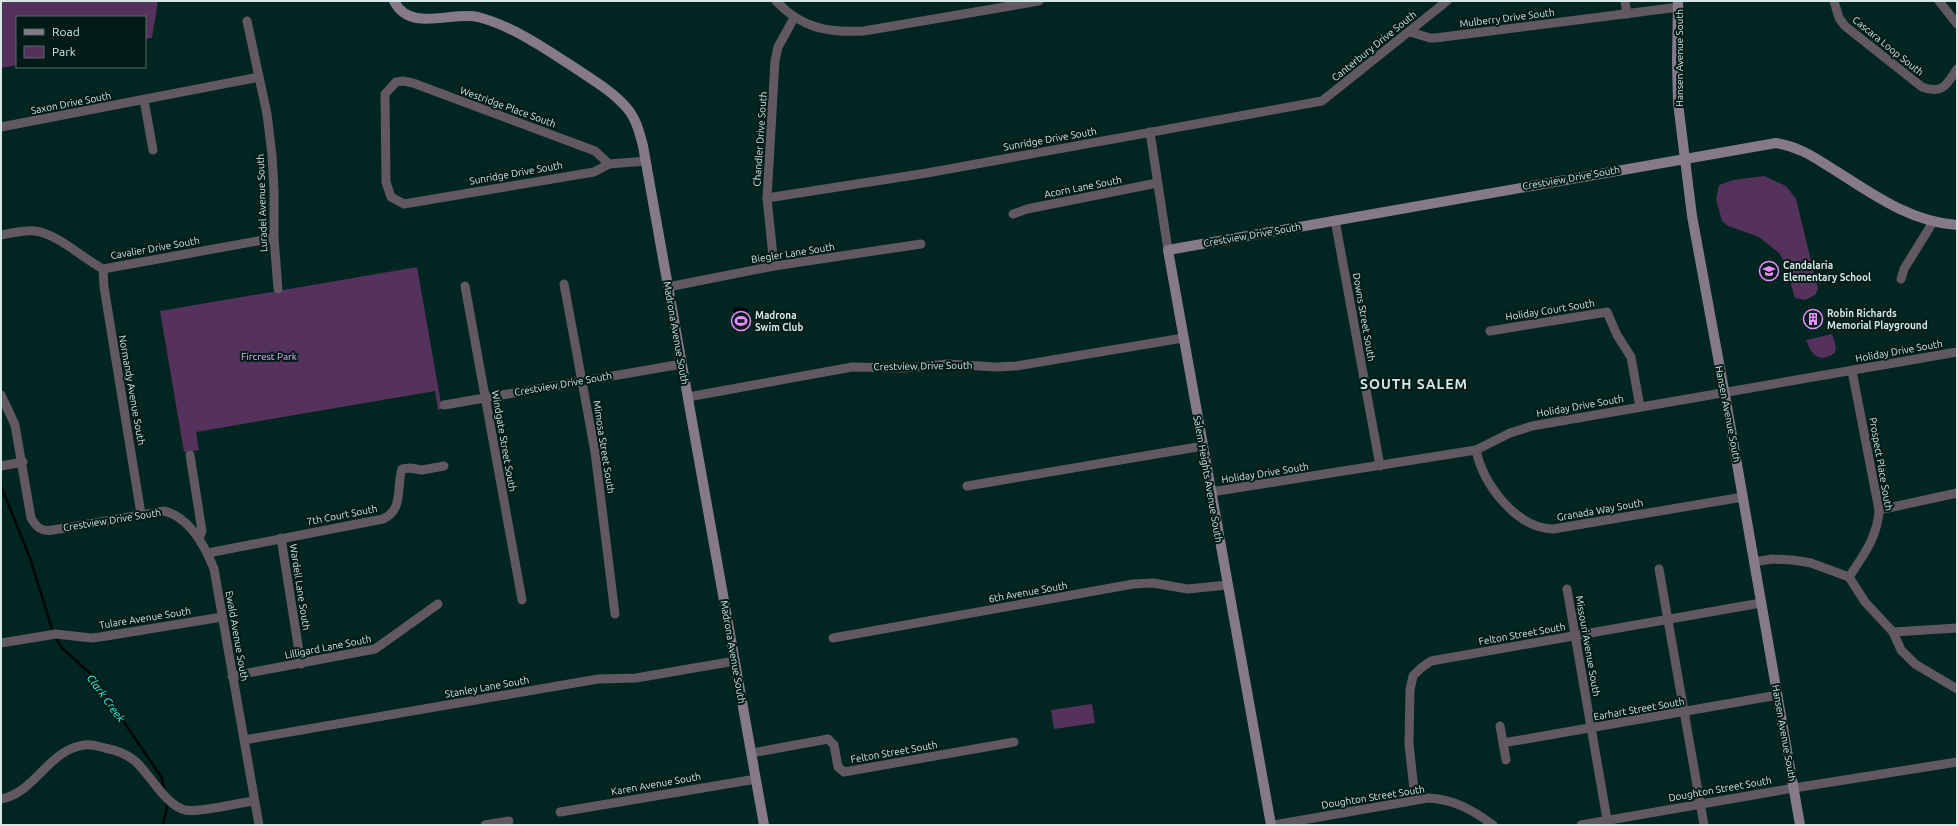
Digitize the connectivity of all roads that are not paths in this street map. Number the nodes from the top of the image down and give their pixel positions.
1 (394, 1) edge
2 (776, 1) edge
3 (1038, 1) edge
4 (1448, 1) edge
5 (1625, 1) edge
6 (1834, 1) edge
7 (1939, 1) edge
8 (1678, 4) edge
9 (1627, 14) junction
10 (794, 18) junction
11 (247, 21) dead end
12 (1957, 24) edge
13 (1410, 32) junction
14 (1957, 68) edge
15 (259, 77) junction
16 (1334, 93) joint
17 (144, 100) junction
18 (1, 127) edge
19 (1150, 132) junction
20 (153, 150) dead end
21 (1685, 158) junction
22 (646, 161) junction
23 (609, 164) junction
24 (1157, 183) junction
25 (391, 197) joint
26 (767, 198) junction
27 (1013, 214) dead end
28 (1335, 220) junction
29 (1933, 222) junction
30 (1957, 225) edge
31 (1, 235) edge
32 (274, 238) junction
33 (921, 244) dead end
34 (1168, 250) junction
35 (774, 266) junction
36 (103, 269) junction
37 (1901, 279) dead end
38 (564, 284) dead end
39 (464, 286) dead end
40 (668, 287) junction
41 (278, 289) dead end
42 (1490, 331) dead end
43 (1183, 338) junction
44 (1957, 352) edge
45 (682, 364) junction
46 (1852, 371) junction
47 (582, 380) junction
48 (1724, 392) junction
49 (1, 395) edge
50 (688, 397) junction
51 (485, 398) junction
52 (444, 405) dead end
53 (1640, 407) junction
54 (1203, 446) junction
55 (1476, 450) junction
56 (190, 455) dead end
57 (23, 462) junction
58 (1, 466) edge
59 (444, 466) dead end
60 (1380, 466) junction
61 (967, 486) dead end
62 (1211, 492) junction
63 (1957, 493) edge
64 (1743, 497) junction
65 (1879, 510) junction
66 (141, 514) junction
67 (199, 538) junction
68 (281, 538) junction
69 (208, 553) junction
70 (1754, 562) junction
71 (1659, 569) dead end
72 (1848, 577) junction
73 (1227, 584) junction
74 (1567, 589) dead end
75 (522, 600) dead end
76 (1762, 603) junction
77 (438, 604) dead end
78 (615, 614) dead end
79 (222, 617) junction
80 (1668, 619) junction
81 (1957, 628) edge
82 (1893, 632) junction
83 (1575, 636) junction
84 (833, 638) dead end
85 (1, 643) edge
86 (735, 661) junction
87 (301, 664) junction
88 (232, 676) junction
89 (1957, 689) edge
90 (1778, 695) junction
91 (1684, 712) junction
92 (1500, 726) dead end
93 (1592, 728) junction
94 (244, 740) junction
95 (1014, 742) dead end
96 (1503, 743) junction
97 (752, 753) junction
98 (1506, 760) dead end
99 (1957, 762) edge
100 (756, 779) junction
101 (1794, 788) junction
102 (1, 799) edge
103 (254, 800) junction
104 (1415, 800) junction
105 (1700, 804) junction
106 (560, 812) dead end
107 (509, 821) dead end
108 (1608, 823) edge
109 (259, 825) edge
110 (485, 825) edge
111 (764, 825) edge
112 (1271, 825) edge
113 (1274, 825) edge
114 (1493, 825) edge
115 (1582, 825) edge
116 (1704, 825) edge
117 (1800, 825) edge

1 - 22 street, Madrona Avenue South
2 - 10 street
3 - 10 street
4 - 13 street, Canterbury Drive South
5 - 9 street
6 - 14 street, Cascara Loop South
7 - 12 street
8 - 9 street, Mulberry Drive South
8 - 21 street, Hansen Avenue South
9 - 13 street, Mulberry Drive South
10 - 26 street, Chandler Drive South
11 - 15 street, Luradel Avenue South
13 - 16 street, Canterbury Drive South
15 - 17 street, Saxon Drive South
15 - 32 street, Luradel Avenue South
16 - 19 street, Sunridge Drive South
17 - 18 street, Saxon Drive South
17 - 20 street
19 - 24 street, Salem Heights Avenue South
19 - 26 street, Sunridge Drive South
21 - 28 street, Crestview Drive South
21 - 29 street, Crestview Drive South
21 - 48 street, Hansen Avenue South
22 - 23 street, Sunridge Drive South
22 - 40 street, Madrona Avenue South
23 - 25 street, Sunridge Drive South
23 - 25 street, Westridge Place South
24 - 27 street, Acorn Lane South
24 - 34 street, Salem Heights Avenue South
26 - 35 street, Chandler Drive South
28 - 34 street, Crestview Drive South
28 - 60 street, Downs Street South
29 - 30 street, Crestview Drive South
29 - 37 street
31 - 36 street, Cavalier Drive South
32 - 36 street, Cavalier Drive South
32 - 41 street, Luradel Avenue South
33 - 35 street, Biegler Lane South
34 - 43 street, Salem Heights Avenue South
35 - 40 street, Biegler Lane South
36 - 66 street, Normandy Avenue South
38 - 47 street, Mimosa Street South
39 - 51 street, Windgate Street South
40 - 45 street, Madrona Avenue South
42 - 53 street, Holiday Court South
43 - 50 street, Crestview Drive South
43 - 54 street, Salem Heights Avenue South
44 - 46 street, Holiday Drive South
45 - 47 street, Crestview Drive South
45 - 50 street, Madrona Avenue South
46 - 48 street, Holiday Drive South
46 - 65 street, Prospect Place South
47 - 51 street, Crestview Drive South
47 - 78 street, Mimosa Street South
48 - 53 street, Holiday Drive South
48 - 64 street, Hansen Avenue South
49 - 57 street
50 - 86 street, Madrona Avenue South
51 - 52 street, Crestview Drive South
51 - 75 street, Windgate Street South
53 - 55 street, Holiday Drive South
54 - 61 street
54 - 62 street, Salem Heights Avenue South
55 - 60 street, Holiday Drive South
55 - 64 street, Granada Way South
56 - 67 street
57 - 58 street
57 - 66 street, Crestview Drive South
59 - 68 street, 7th Court South
60 - 62 street, Holiday Drive South
62 - 73 street, Salem Heights Avenue South
63 - 65 street
64 - 70 street, Hansen Avenue South
65 - 72 street, Prospect Place South
66 - 67 street, Crestview Drive South
67 - 69 street, Ewald Avenue South
68 - 69 street, 7th Court South
68 - 87 street, Wardell Lane South
69 - 79 street, Ewald Avenue South
70 - 72 street
70 - 76 street, Hansen Avenue South
71 - 80 street
72 - 82 street
73 - 84 street, 6th Avenue South
73 - 112 street, Salem Heights Avenue South
74 - 83 street, Missouri Avenue South
76 - 80 street, Felton Street South
76 - 90 street, Hansen Avenue South
77 - 87 street, Lilligard Lane South
79 - 85 street, Tulare Avenue South
79 - 88 street, Ewald Avenue South
80 - 83 street, Felton Street South
80 - 91 street
81 - 82 street
82 - 89 street
83 - 93 street, Missouri Avenue South
83 - 104 street, Felton Street South
86 - 94 street, Stanley Lane South
86 - 97 street, Madrona Avenue South
87 - 88 street, Lilligard Lane South
88 - 94 street, Ewald Avenue South
90 - 91 street, Earhart Street South
90 - 101 street, Hansen Avenue South
91 - 93 street, Earhart Street South
91 - 105 street
92 - 96 street
93 - 96 street, Earhart Street South
93 - 108 street, Missouri Avenue South
94 - 103 street, Ewald Avenue South
95 - 97 street, Felton Street South
96 - 98 street
97 - 100 street, Madrona Avenue South
99 - 101 street, Doughton Street South
100 - 106 street, Karen Avenue South
100 - 111 street, Madrona Avenue South
101 - 105 street, Doughton Street South
101 - 117 street, Hansen Avenue South
102 - 103 street
103 - 109 street, Ewald Avenue South
104 - 113 street, Doughton Street South
104 - 114 street, Doughton Street South
105 - 108 street, Doughton Street South
105 - 116 street
107 - 110 street
108 - 115 street, Doughton Street South

